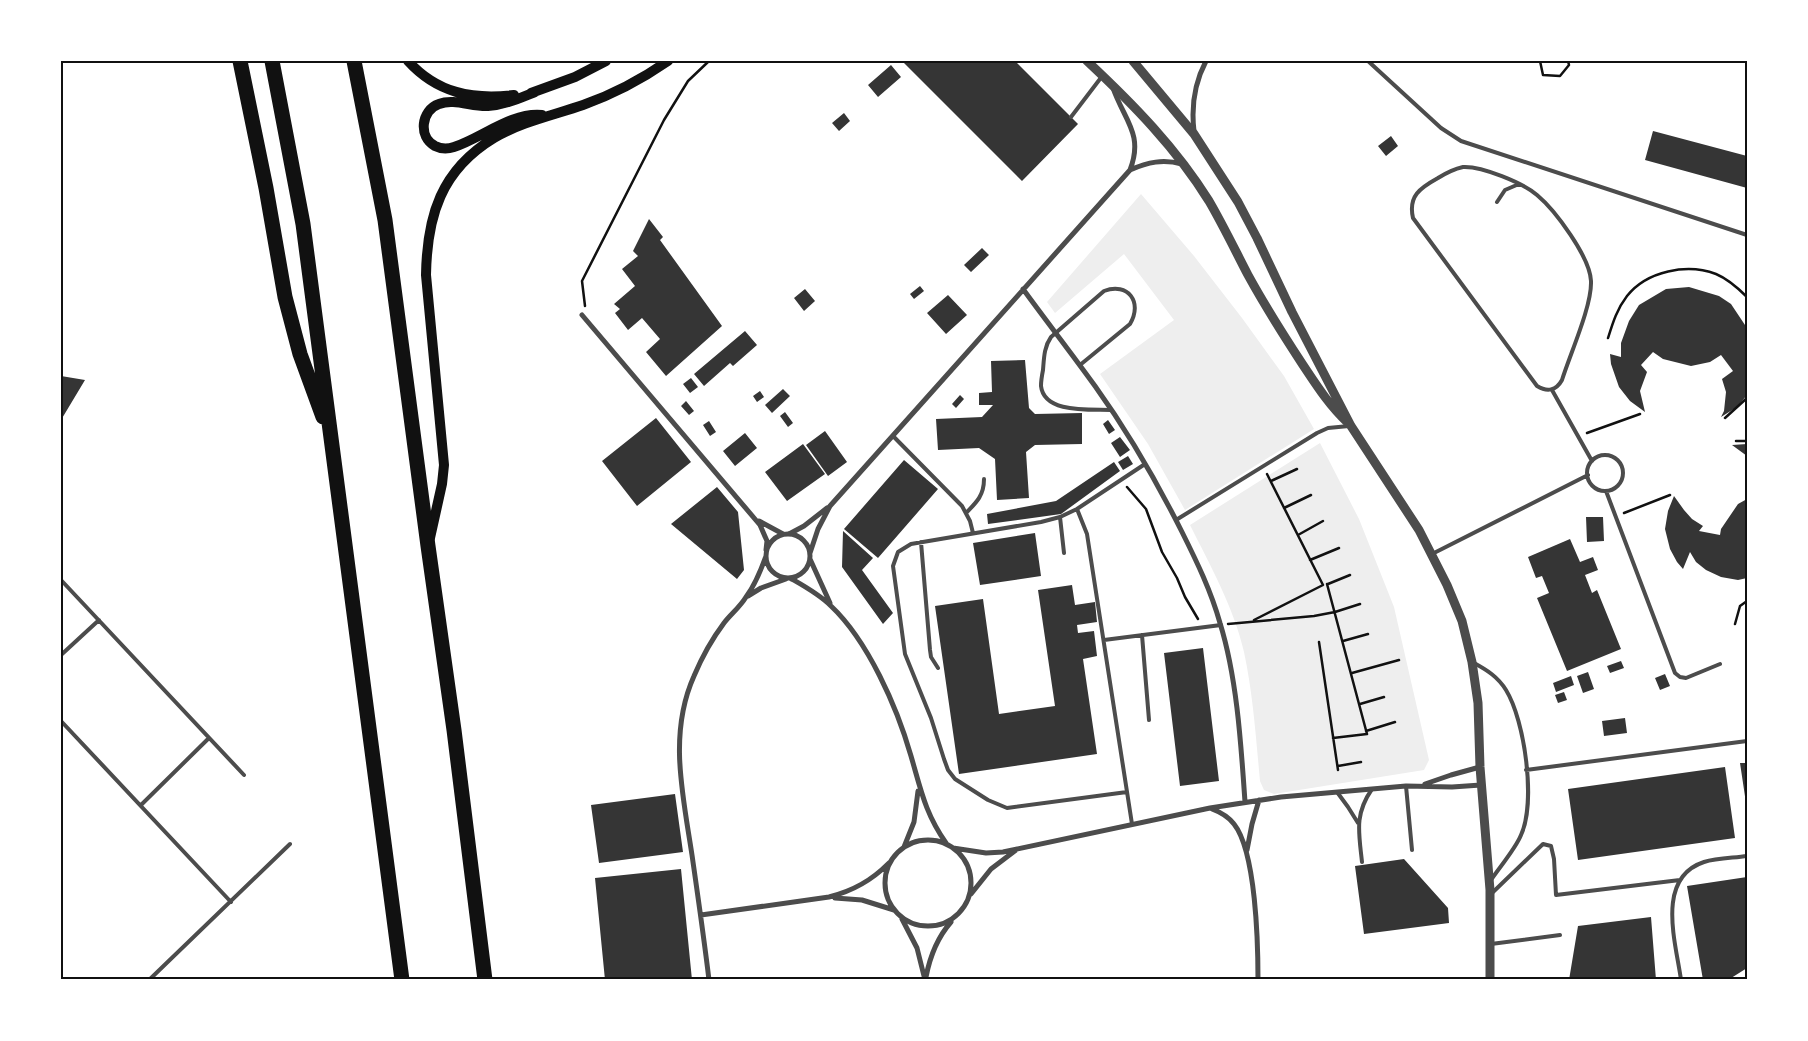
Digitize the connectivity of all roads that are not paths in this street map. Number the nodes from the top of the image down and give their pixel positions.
1 (240, 61) edge
2 (272, 61) edge
3 (354, 61) edge
4 (408, 61) edge
5 (606, 61) edge
6 (668, 61) edge
7 (1088, 61) edge
8 (1133, 61) edge
9 (1206, 61) edge
10 (1368, 61) edge
11 (1103, 75) junction
12 (1111, 83) junction
13 (535, 92) junction
14 (548, 116) junction
15 (1071, 117) dead end
16 (1194, 134) junction
17 (1183, 164) junction
18 (1130, 170) junction
19 (1519, 184) junction
20 (1497, 202) dead end
21 (1747, 235) edge
22 (1023, 289) junction
23 (582, 315) dead end
24 (1056, 332) junction
25 (1080, 365) junction
26 (1552, 390) junction
27 (1111, 410) junction
28 (1351, 426) junction
29 (893, 436) junction
30 (331, 438) junction
31 (1592, 461) junction
32 (1145, 464) junction
33 (1588, 475) junction
34 (984, 479) dead end
35 (1606, 491) junction
36 (830, 506) junction
37 (1078, 509) junction
38 (966, 513) junction
39 (1060, 517) junction
40 (754, 518) junction
41 (1176, 520) junction
42 (973, 533) junction
43 (786, 534) junction
44 (921, 542) junction
45 (428, 546) junction
46 (766, 553) junction
47 (1064, 553) dead end
48 (1432, 554) junction
49 (810, 556) junction
50 (788, 578) junction
51 (61, 580) edge
52 (746, 598) junction
53 (832, 606) junction
54 (99, 620) junction
55 (1221, 625) junction
56 (1142, 635) junction
57 (1104, 640) junction
58 (61, 656) edge
59 (1472, 662) junction
60 (1720, 664) dead end
61 (938, 668) dead end
62 (1149, 720) dead end
63 (61, 721) edge
64 (209, 738) junction
65 (1747, 741) edge
66 (1480, 767) junction
67 (1526, 770) junction
68 (244, 775) dead end
69 (918, 780) junction
70 (1422, 785) junction
71 (1481, 785) junction
72 (1406, 786) junction
73 (1372, 789) junction
74 (1127, 792) junction
75 (1336, 792) junction
76 (1259, 800) junction
77 (1245, 802) junction
78 (140, 805) junction
79 (1210, 808) junction
80 (1358, 823) junction
81 (1132, 824) junction
82 (946, 843) junction
83 (290, 844) dead end
84 (904, 847) junction
85 (953, 848) junction
86 (1019, 849) junction
87 (1247, 850) junction
88 (1412, 850) dead end
89 (1747, 856) edge
90 (892, 860) junction
91 (1362, 862) dead end
92 (1680, 880) junction
93 (1489, 883) junction
94 (1490, 895) junction
95 (970, 897) junction
96 (829, 898) junction
97 (231, 902) junction
98 (894, 910) junction
99 (701, 914) junction
100 (901, 916) junction
101 (953, 919) junction
102 (1560, 935) dead end
103 (1491, 944) junction
104 (149, 980) edge
105 (402, 980) edge
106 (485, 980) edge
107 (709, 980) edge
108 (925, 980) edge
109 (1258, 980) edge
110 (1490, 980) edge
111 (1681, 980) edge

1 - 30 highway
2 - 30 highway
3 - 45 highway
4 - 13 main road
5 - 13 main road
6 - 14 main road
7 - 11 street
8 - 16 street
9 - 16 street
10 - 21 lane
11 - 12 street
11 - 15 lane
12 - 17 street
12 - 18 street
13 - 14 main road
14 - 45 main road
16 - 28 street
17 - 18 street
17 - 28 street
18 - 22 street
19 - 20 lane
19 - 26 lane
19 - 26 lane
22 - 24 street
22 - 29 street
23 - 40 street
24 - 25 street
24 - 25 lane
24 - 27 lane
25 - 27 street
26 - 31 lane
27 - 32 street
28 - 41 lane
28 - 48 street
29 - 36 street
29 - 38 lane
30 - 105 highway
31 - 33 lane
31 - 35 lane
32 - 37 lane
32 - 41 street
33 - 35 lane
33 - 48 lane
34 - 38 lane
35 - 60 lane
36 - 43 street
36 - 49 street
37 - 39 lane
37 - 57 lane
38 - 42 lane
39 - 42 lane
39 - 47 lane
40 - 43 street
40 - 46 street
41 - 55 street
42 - 44 lane
43 - 46 street
43 - 49 street
44 - 61 lane
44 - 74 lane
45 - 106 highway
46 - 50 street
46 - 52 street
48 - 59 street
49 - 50 street
49 - 53 street
50 - 52 street
50 - 53 street
51 - 54 lane
52 - 99 street
53 - 69 street
54 - 58 lane
54 - 64 lane
55 - 56 lane
55 - 77 street
56 - 57 lane
56 - 62 lane
57 - 74 lane
59 - 66 street
59 - 67 lane
63 - 78 lane
64 - 68 lane
64 - 78 lane
65 - 67 lane
66 - 70 street
66 - 71 street
67 - 93 lane
69 - 82 street
69 - 84 street
70 - 71 street
70 - 72 street
71 - 93 street
72 - 73 street
72 - 88 lane
73 - 75 street
73 - 80 lane
74 - 81 lane
75 - 76 street
75 - 80 lane
76 - 77 street
76 - 87 street
77 - 79 street
78 - 97 lane
79 - 81 street
79 - 87 street
80 - 91 lane
81 - 86 street
82 - 84 street
82 - 85 street
83 - 97 lane
84 - 90 street
85 - 86 street
85 - 95 street
86 - 95 street
87 - 109 street
89 - 92 lane
90 - 96 street
90 - 98 street
92 - 94 lane
92 - 111 lane
93 - 94 street
94 - 103 street
95 - 101 street
96 - 98 street
96 - 99 street
97 - 104 lane
98 - 100 street
99 - 107 street
100 - 101 street
100 - 108 street
101 - 108 street
102 - 103 lane
103 - 110 street

